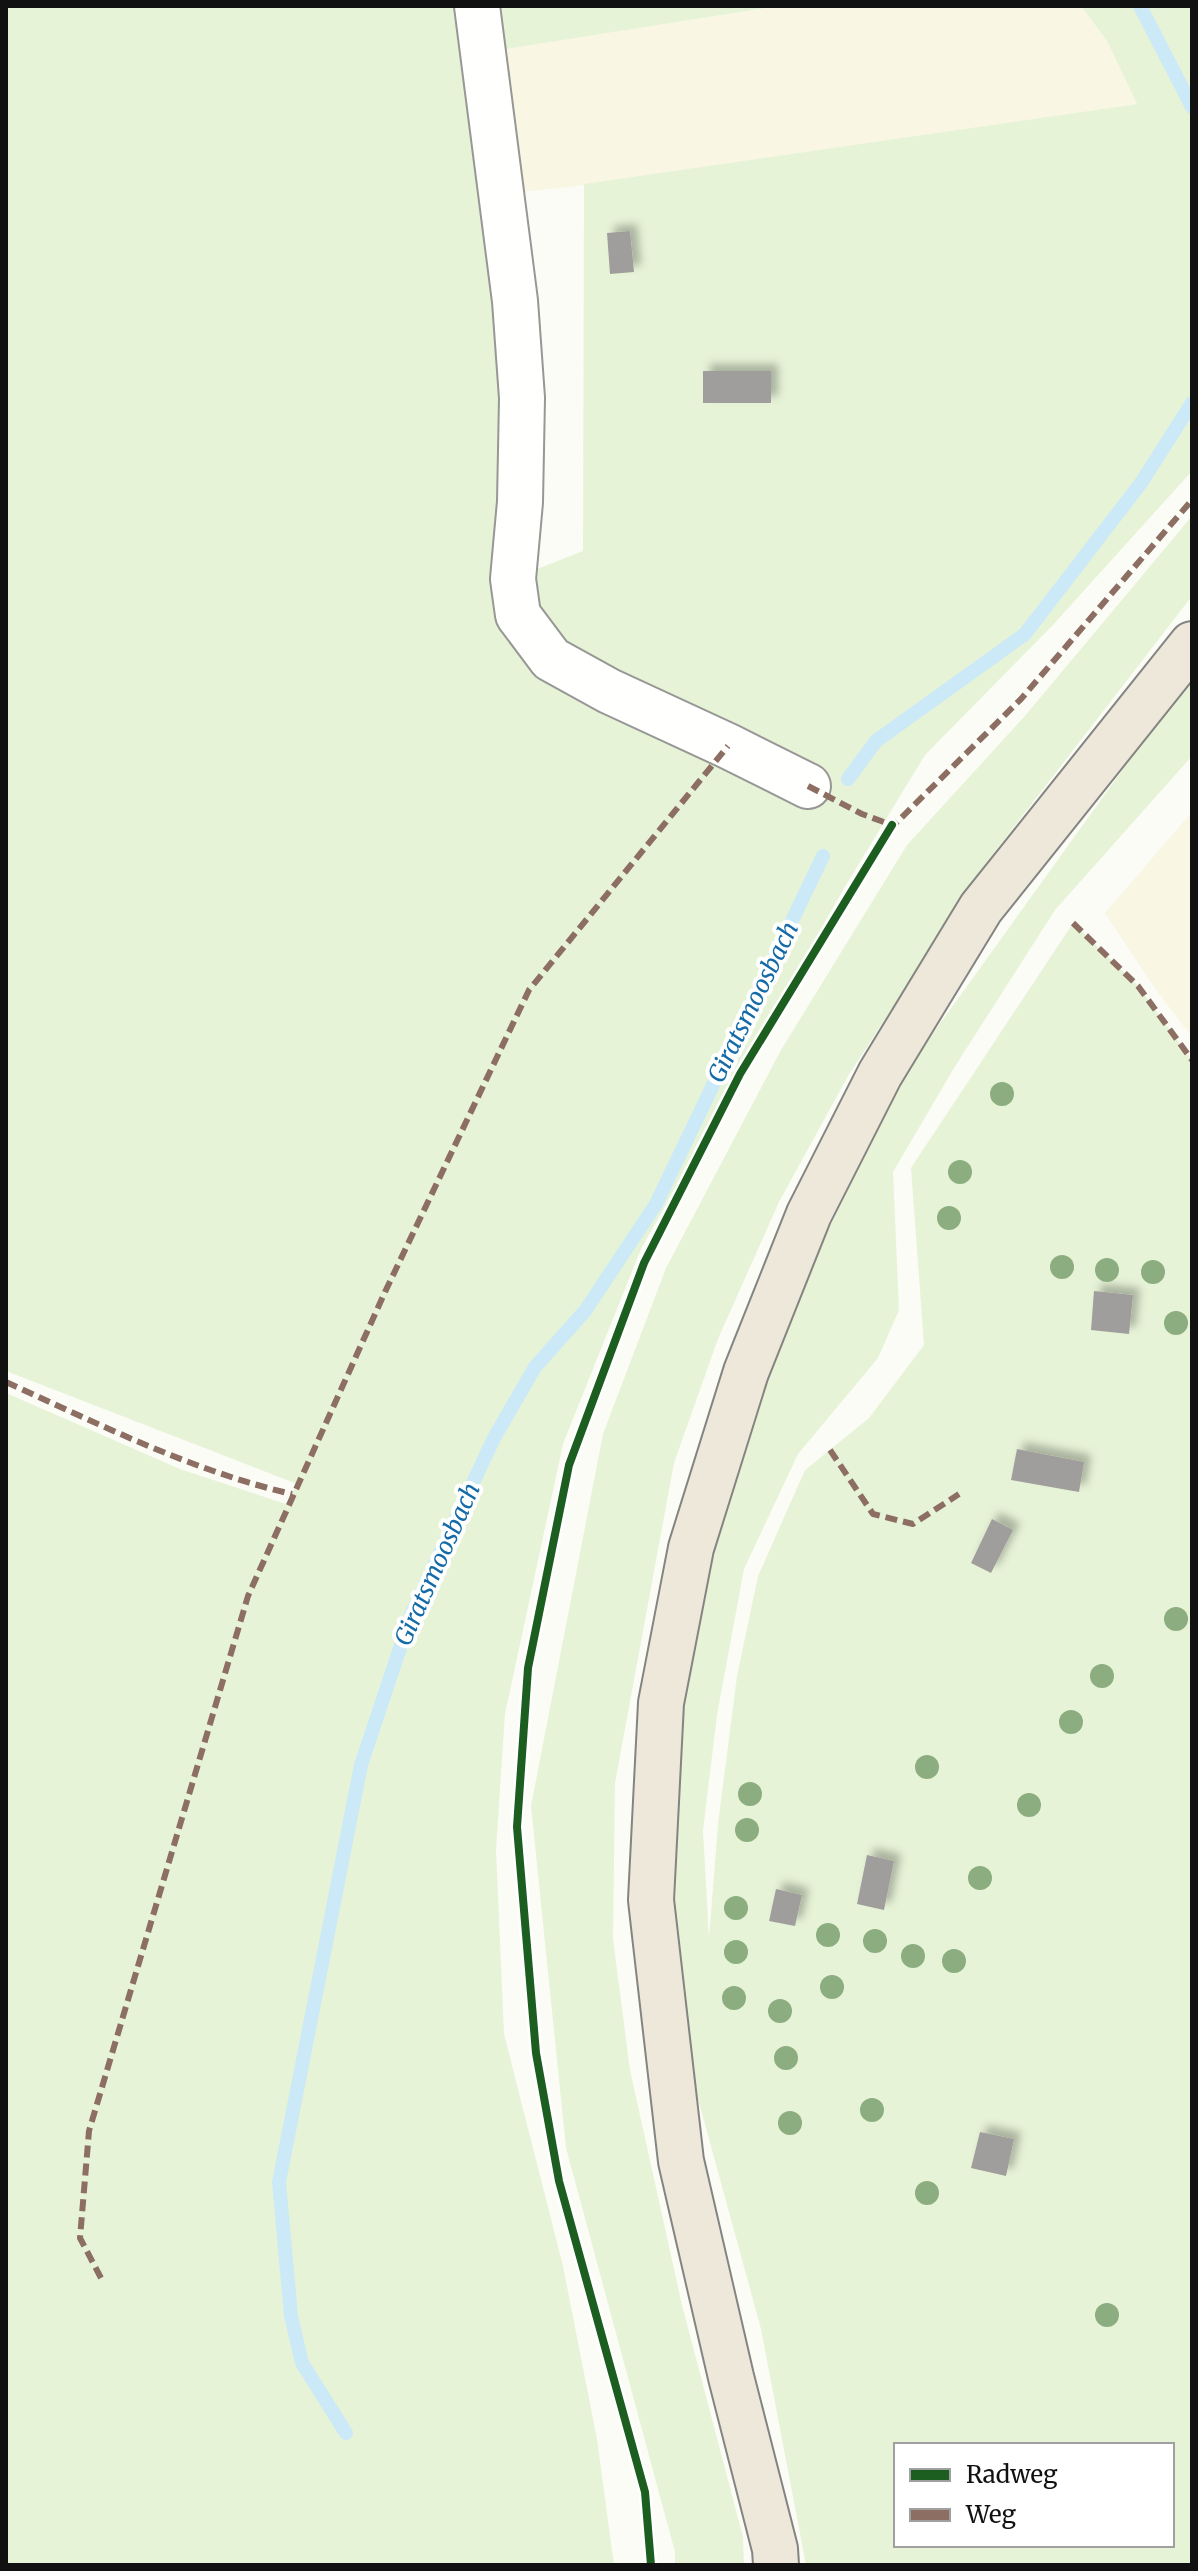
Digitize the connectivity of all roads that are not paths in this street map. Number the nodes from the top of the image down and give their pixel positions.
1 (477, 6) edge
2 (1192, 644) edge
3 (808, 786) dead end
4 (776, 2565) edge

1 - 3 lane
2 - 4 main road

